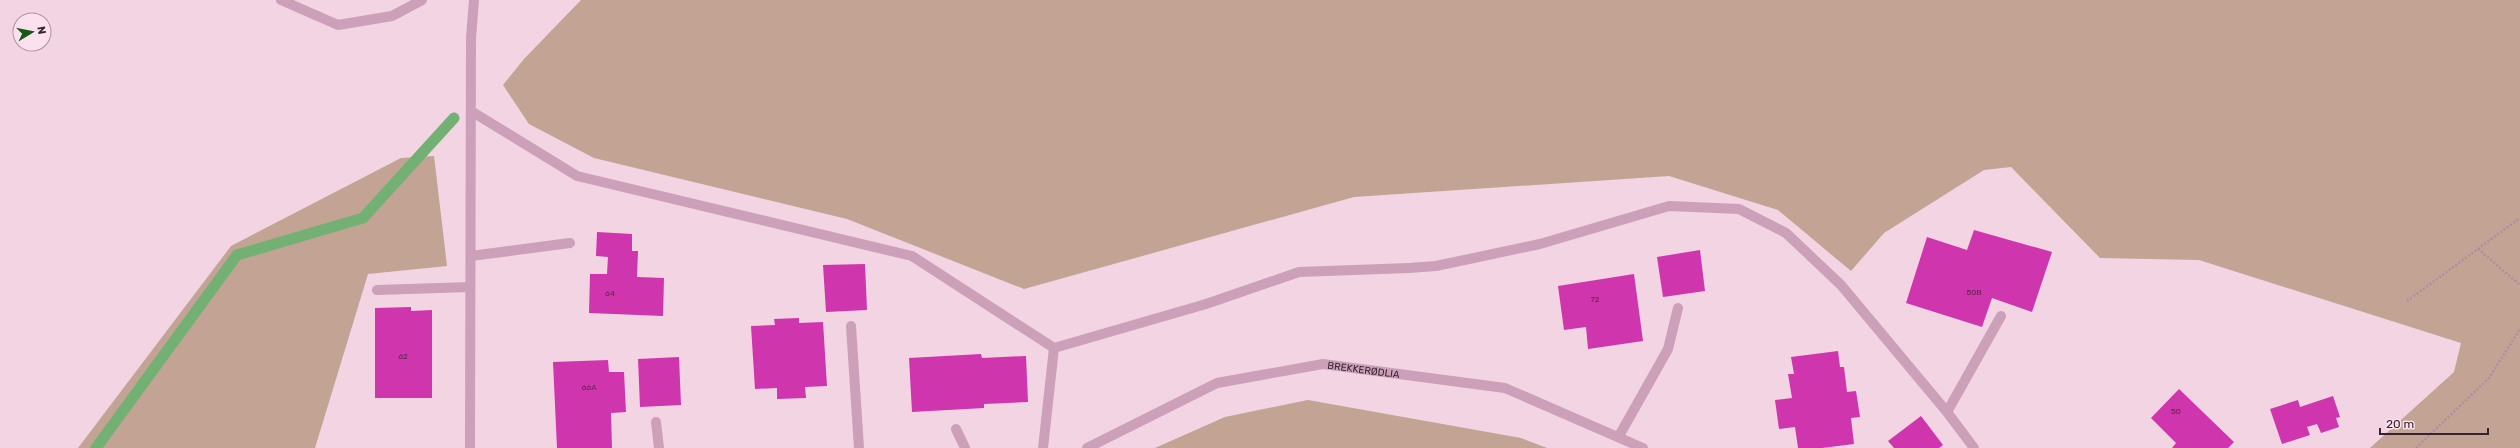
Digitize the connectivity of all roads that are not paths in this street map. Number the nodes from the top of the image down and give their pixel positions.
1 (281, 0) edge
2 (422, 0) edge
3 (474, 0) edge
4 (471, 111) junction
5 (570, 243) dead end
6 (470, 256) junction
7 (470, 287) junction
8 (376, 290) dead end
9 (1678, 308) dead end
10 (2001, 316) dead end
11 (851, 326) dead end
12 (1054, 348) junction
13 (1947, 412) junction
14 (656, 422) dead end
15 (956, 429) dead end
16 (1619, 436) junction
17 (470, 448) edge
18 (659, 448) edge
19 (858, 448) edge
20 (965, 448) edge
21 (1043, 448) edge
22 (1087, 448) edge
23 (1643, 448) edge
24 (1974, 448) edge

1 - 2 street
3 - 4 street
4 - 6 street
4 - 12 street
5 - 6 street
6 - 7 street
7 - 8 street
7 - 17 street
9 - 16 street
10 - 13 street
11 - 19 street
12 - 13 street
12 - 21 street
13 - 24 street
14 - 18 street
15 - 20 street
16 - 22 street, BREKKERØDLIA
16 - 23 street, BREKKERØDLIA

